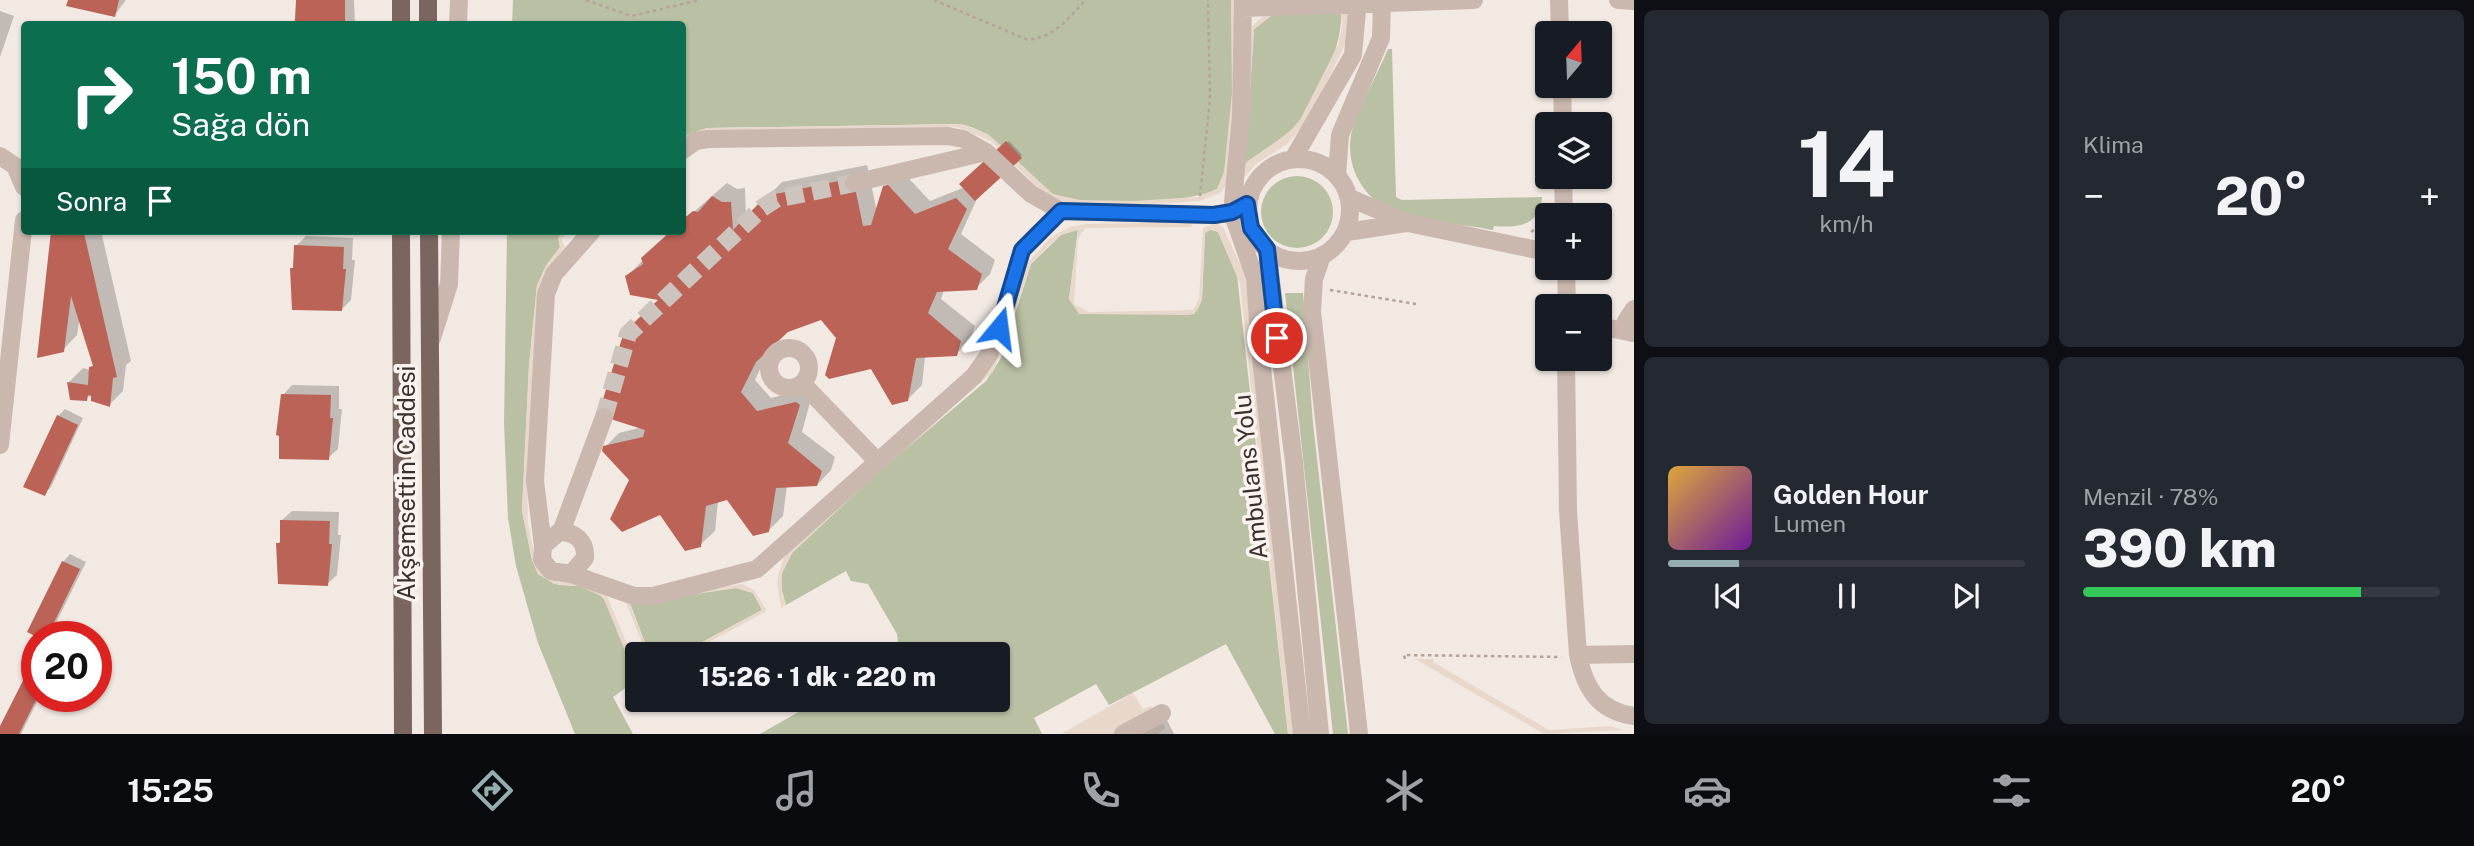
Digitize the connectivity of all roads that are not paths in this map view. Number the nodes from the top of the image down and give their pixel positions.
1 (401, 0) edge
2 (428, 0) edge
3 (459, 0) edge
4 (1474, 0) edge
5 (1559, 0) edge
6 (1618, 0) edge
7 (1358, 1) edge
8 (1382, 1) edge
9 (1634, 1) edge
10 (1243, 4) edge
11 (401, 21) edge
12 (428, 21) edge
13 (458, 21) edge
14 (1560, 21) edge
15 (686, 147) edge
16 (986, 152) junction
17 (0, 156) edge
18 (1293, 159) junction
19 (1337, 176) junction
20 (21, 180) edge
21 (854, 183) tunnel mouth
22 (1350, 198) junction
23 (1240, 208) junction
24 (1061, 211) junction
25 (1408, 223) junction
26 (1347, 232) junction
27 (22, 235) edge
28 (401, 235) edge
29 (429, 235) edge
30 (451, 235) edge
31 (588, 235) edge
32 (1267, 249) junction
33 (1535, 249) edge
34 (1322, 256) junction
35 (1634, 309) edge
36 (1612, 328) edge
37 (1634, 333) edge
38 (429, 344) junction
39 (1566, 371) edge
40 (803, 383) dead end
41 (604, 417) tunnel mouth
42 (0, 445) edge
43 (877, 461) junction
44 (561, 532) junction
45 (543, 546) junction
46 (571, 574) junction
47 (1578, 654) junction
48 (1634, 654) edge
49 (1162, 713) dead end
50 (1634, 716) edge
51 (403, 734) edge
52 (433, 734) edge
53 (1123, 734) edge
54 (1302, 734) edge
55 (1320, 734) edge
56 (1359, 734) edge

1 - 11 main road
2 - 12 main road
3 - 13 street
4 - 8 street, Ambulans Yolu
5 - 14 street
6 - 9 street
7 - 8 street, Ambulans Yolu
7 - 10 street, Ambulans Yolu
7 - 18 street
8 - 19 street
10 - 23 street, Ambulans Yolu
15 - 16 street
16 - 21 street
16 - 24 street
17 - 20 street
18 - 19 street
18 - 23 street
19 - 22 street
22 - 25 street
22 - 26 street
23 - 24 street
23 - 32 street
23 - 54 street, Ambulans Yolu
24 - 43 street
25 - 26 street
25 - 33 street
26 - 34 street
27 - 42 street
28 - 51 main road, Akşemsettin Caddesi
29 - 38 main road, Akşemsettin Caddesi
30 - 38 street
31 - 45 street
32 - 34 street
32 - 55 street
34 - 56 street
35 - 37 street
36 - 37 street
38 - 52 main road, Akşemsettin Caddesi
39 - 47 street
40 - 43 street
41 - 44 street
43 - 46 street
44 - 45 street
44 - 46 street
45 - 46 street
47 - 48 street
47 - 50 street
49 - 53 street

